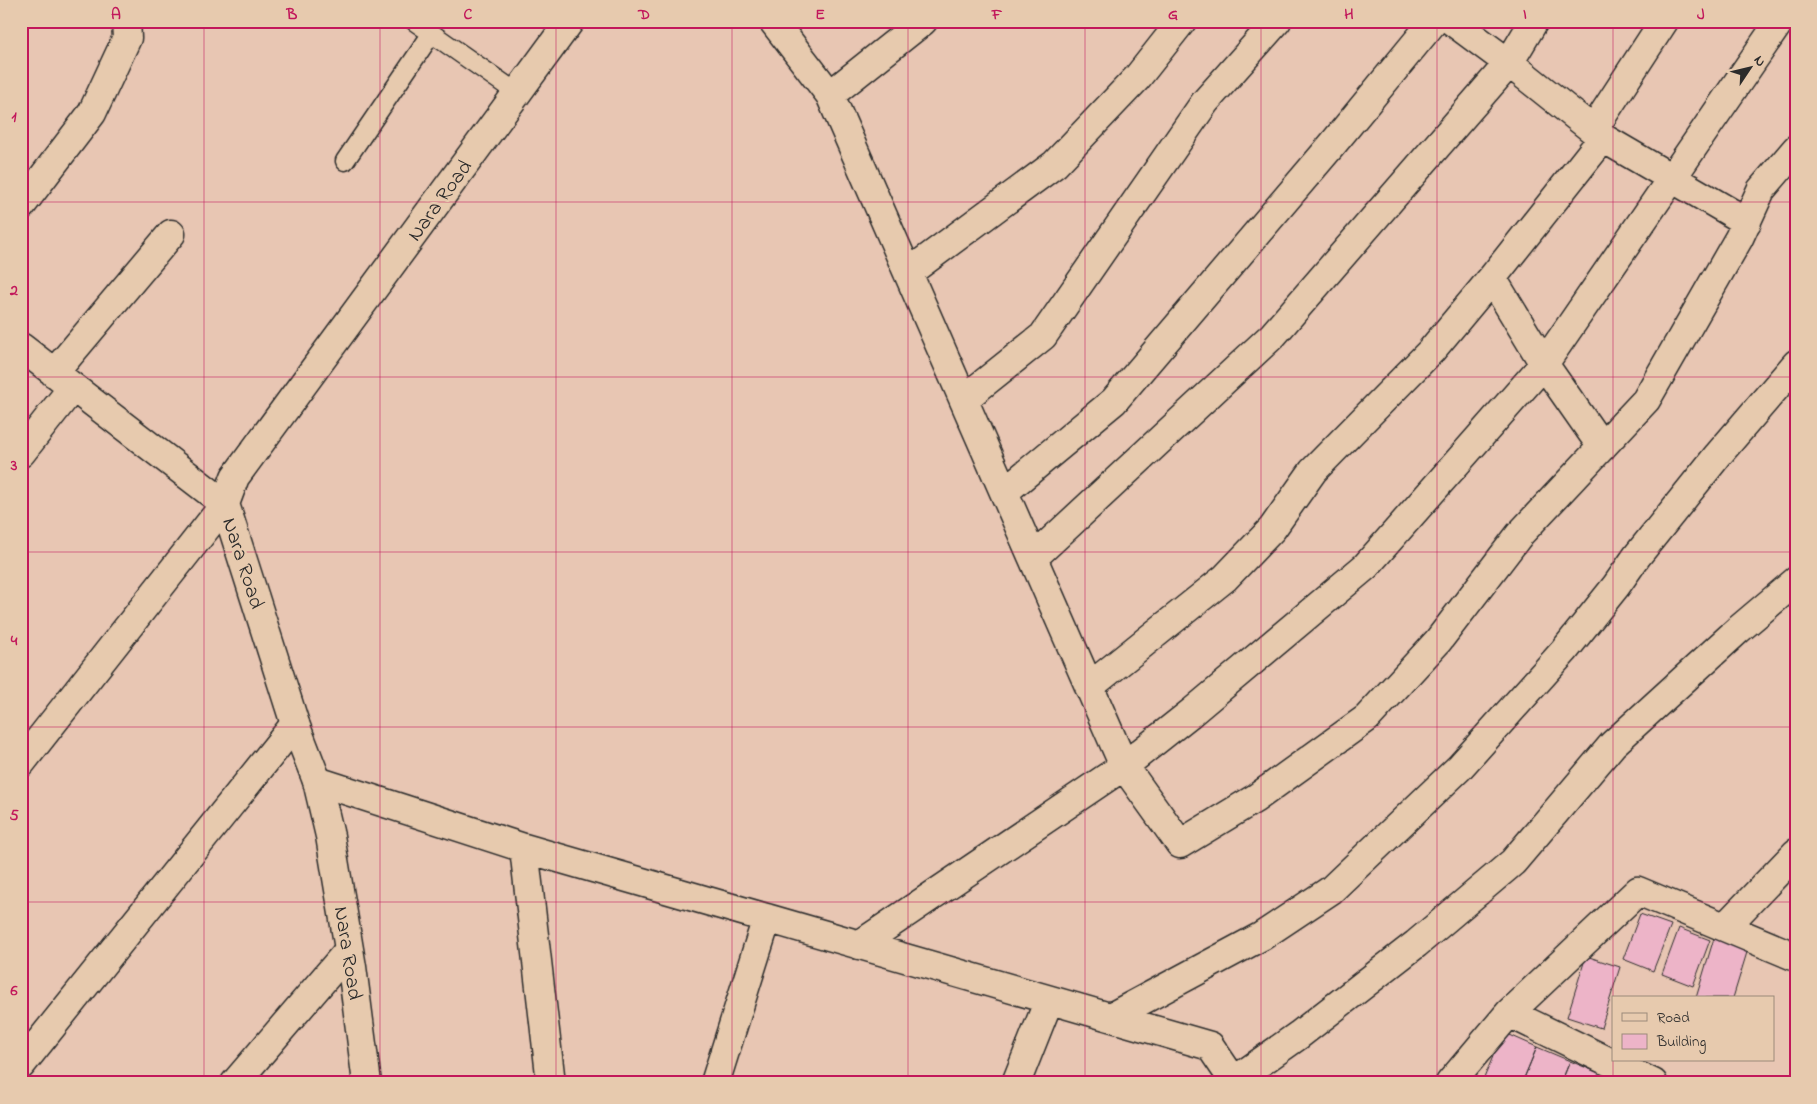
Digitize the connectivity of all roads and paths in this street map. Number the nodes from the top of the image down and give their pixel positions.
1 (126, 21) edge
2 (414, 21) edge
3 (570, 21) edge
4 (772, 21) edge
5 (923, 21) edge
6 (1182, 21) edge
7 (1277, 21) edge
8 (1434, 21) edge
9 (1452, 21) edge
10 (1534, 21) edge
11 (1664, 21) edge
12 (1780, 21) edge
13 (432, 33) junction
14 (1508, 63) junction
15 (518, 93) junction
16 (830, 95) junction
17 (1598, 134) junction
18 (1796, 149) edge
19 (345, 161) dead end
20 (1672, 178) junction
21 (21, 206) edge
22 (1747, 222) junction
23 (171, 234) dead end
24 (908, 273) junction
25 (1492, 278) junction
26 (21, 348) edge
27 (1544, 364) junction
28 (1796, 364) edge
29 (64, 380) junction
30 (964, 399) junction
31 (1602, 447) junction
32 (21, 453) edge
33 (1004, 492) junction
34 (225, 504) junction
35 (1033, 558) junction
36 (1796, 581) edge
37 (1089, 687) junction
38 (295, 724) junction
39 (21, 762) edge
40 (1124, 766) junction
41 (317, 781) junction
42 (524, 848) junction
43 (1796, 853) edge
44 (767, 918) junction
45 (1725, 927) junction
46 (859, 945) junction
47 (348, 951) junction
48 (1796, 956) edge
49 (1050, 1000) junction
50 (1509, 1014) junction
51 (1111, 1018) junction
52 (21, 1064) edge
53 (1235, 1082) edge
54 (235, 1083) edge
55 (368, 1083) edge
56 (551, 1083) edge
57 (715, 1083) edge
58 (1016, 1083) edge
59 (1450, 1083) edge
60 (1653, 1083) edge

1 - 21 street
2 - 13 lane
3 - 15 street, Nara Road
4 - 16 street
5 - 16 street
6 - 24 street
7 - 30 street
8 - 33 street
9 - 14 street
10 - 14 street
11 - 17 street
12 - 20 street
13 - 15 lane
13 - 19 lane
14 - 17 street
14 - 35 street
15 - 34 street, Nara Road
16 - 24 street
17 - 20 street
17 - 25 street
18 - 22 street
20 - 22 street
20 - 27 street
22 - 31 street
23 - 29 street
24 - 30 street
25 - 27 street
25 - 37 street
26 - 29 street
27 - 31 street
27 - 40 street
28 - 51 street
29 - 32 street
29 - 34 street
30 - 33 street
31 - 40 street
33 - 35 street
34 - 38 street, Nara Road
34 - 39 street
35 - 37 street
36 - 53 street
37 - 40 street
38 - 41 street, Nara Road
38 - 52 street
40 - 46 street
41 - 42 street
41 - 47 street, Nara Road
42 - 44 street
42 - 56 street
43 - 45 street
44 - 46 street
44 - 57 street
45 - 48 street
45 - 50 street
46 - 49 street
47 - 54 street
47 - 55 street, Nara Road
49 - 51 street
49 - 58 street
50 - 59 street
50 - 60 street
51 - 53 street

